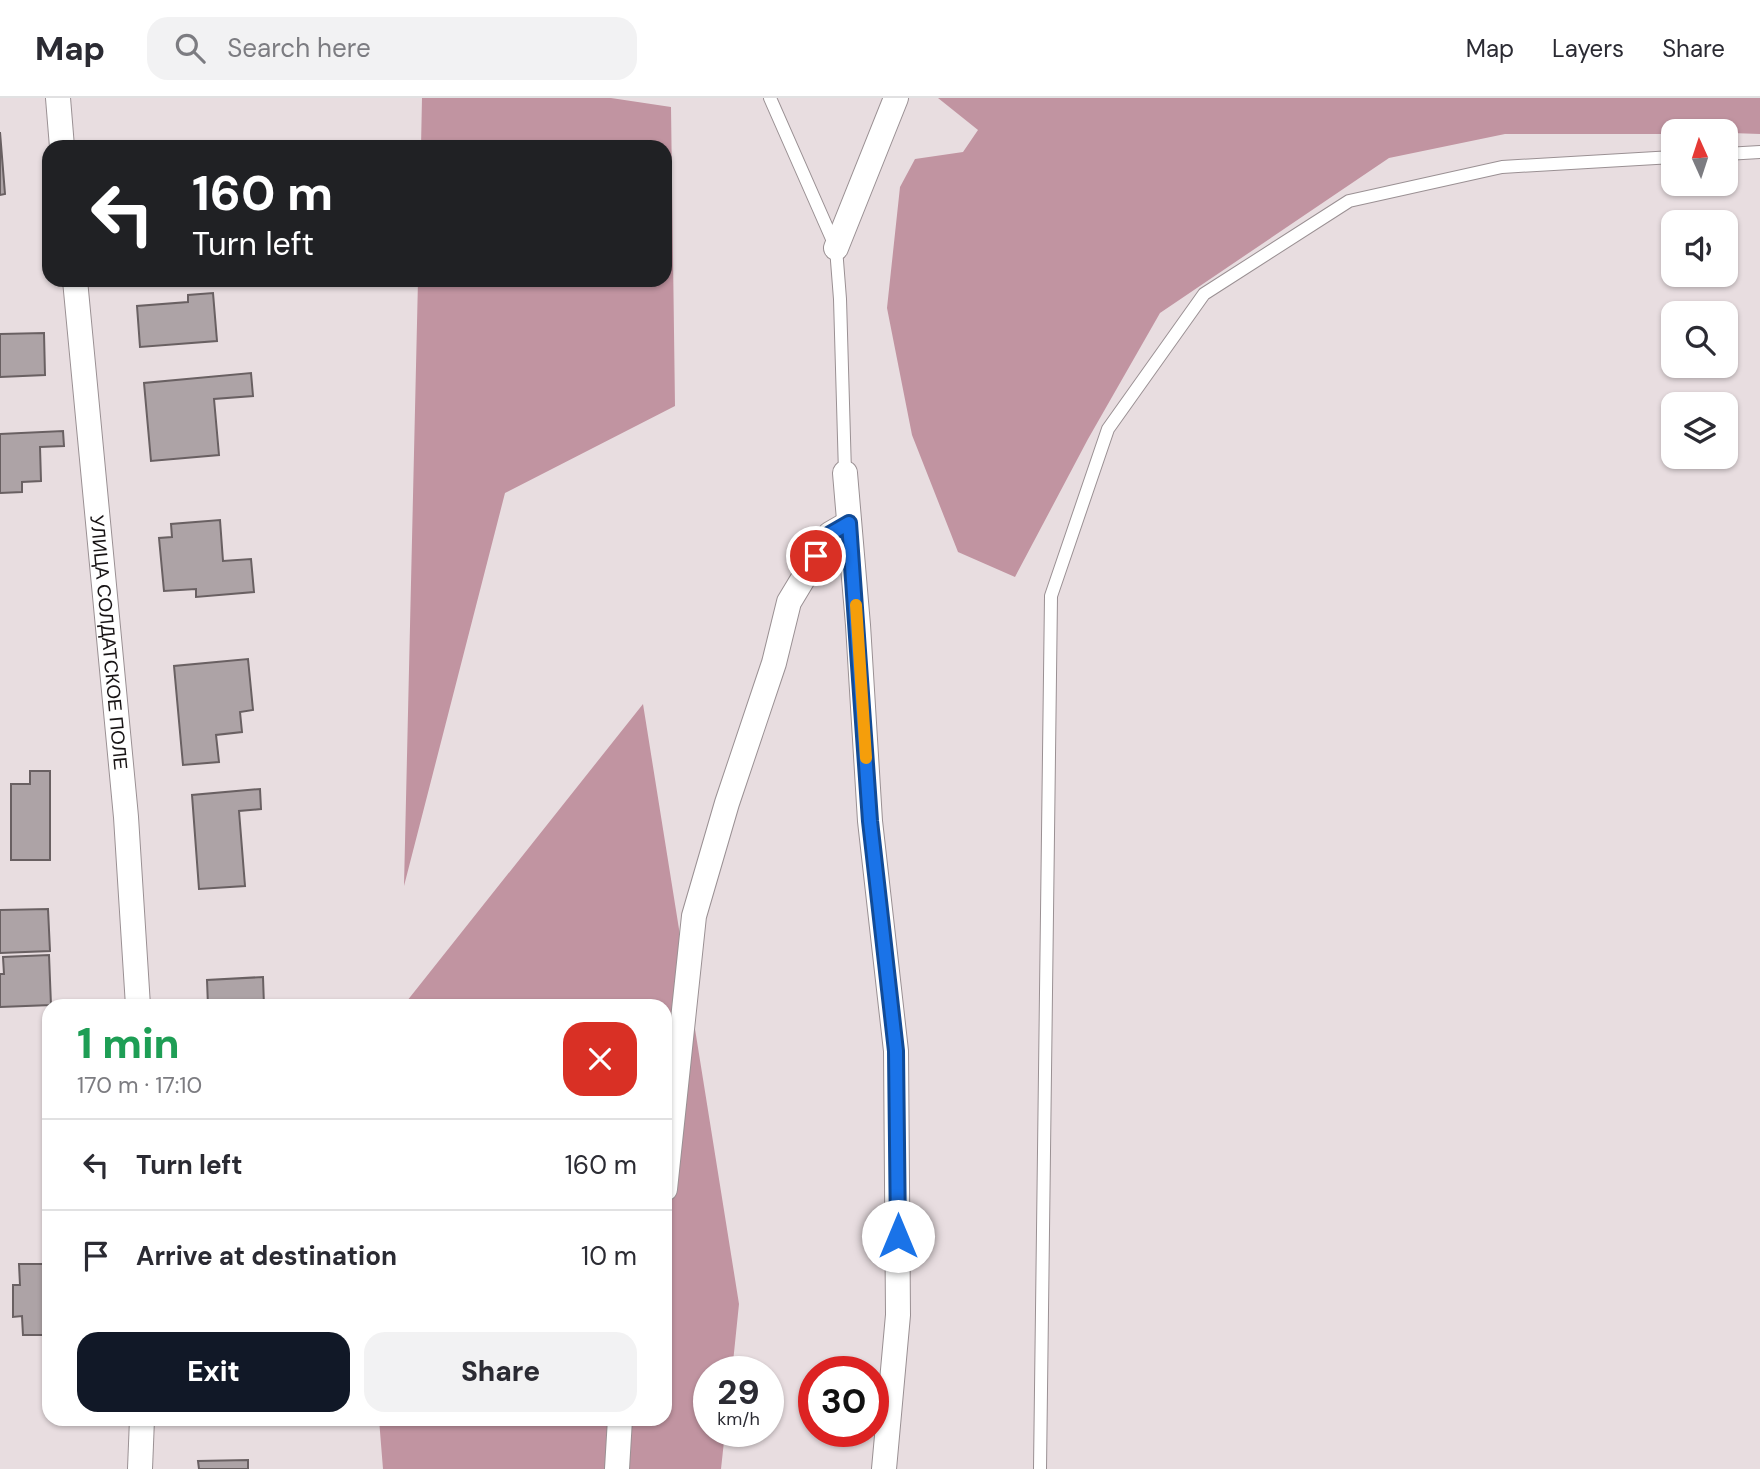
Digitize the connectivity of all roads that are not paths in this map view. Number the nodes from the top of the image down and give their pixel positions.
1 (58, 98) edge
2 (770, 98) edge
3 (896, 98) edge
4 (61, 140) edge
5 (1760, 152) edge
6 (1738, 153) edge
7 (1661, 158) edge
8 (836, 248) junction
9 (76, 287) edge
10 (845, 473) joint
11 (849, 523) junction
12 (138, 999) edge
13 (672, 1123) edge
14 (142, 1426) edge
15 (620, 1426) edge
16 (140, 1469) edge
17 (617, 1469) edge
18 (884, 1469) edge
19 (1041, 1469) edge

1 - 4 street
2 - 8 lane
3 - 8 street
5 - 6 lane
7 - 19 lane
8 - 10 lane
9 - 12 street, УЛИЦА СОЛДАТСКОЕ ПОЛЕ
10 - 11 street
11 - 13 street
11 - 18 street
14 - 16 street
15 - 17 street

